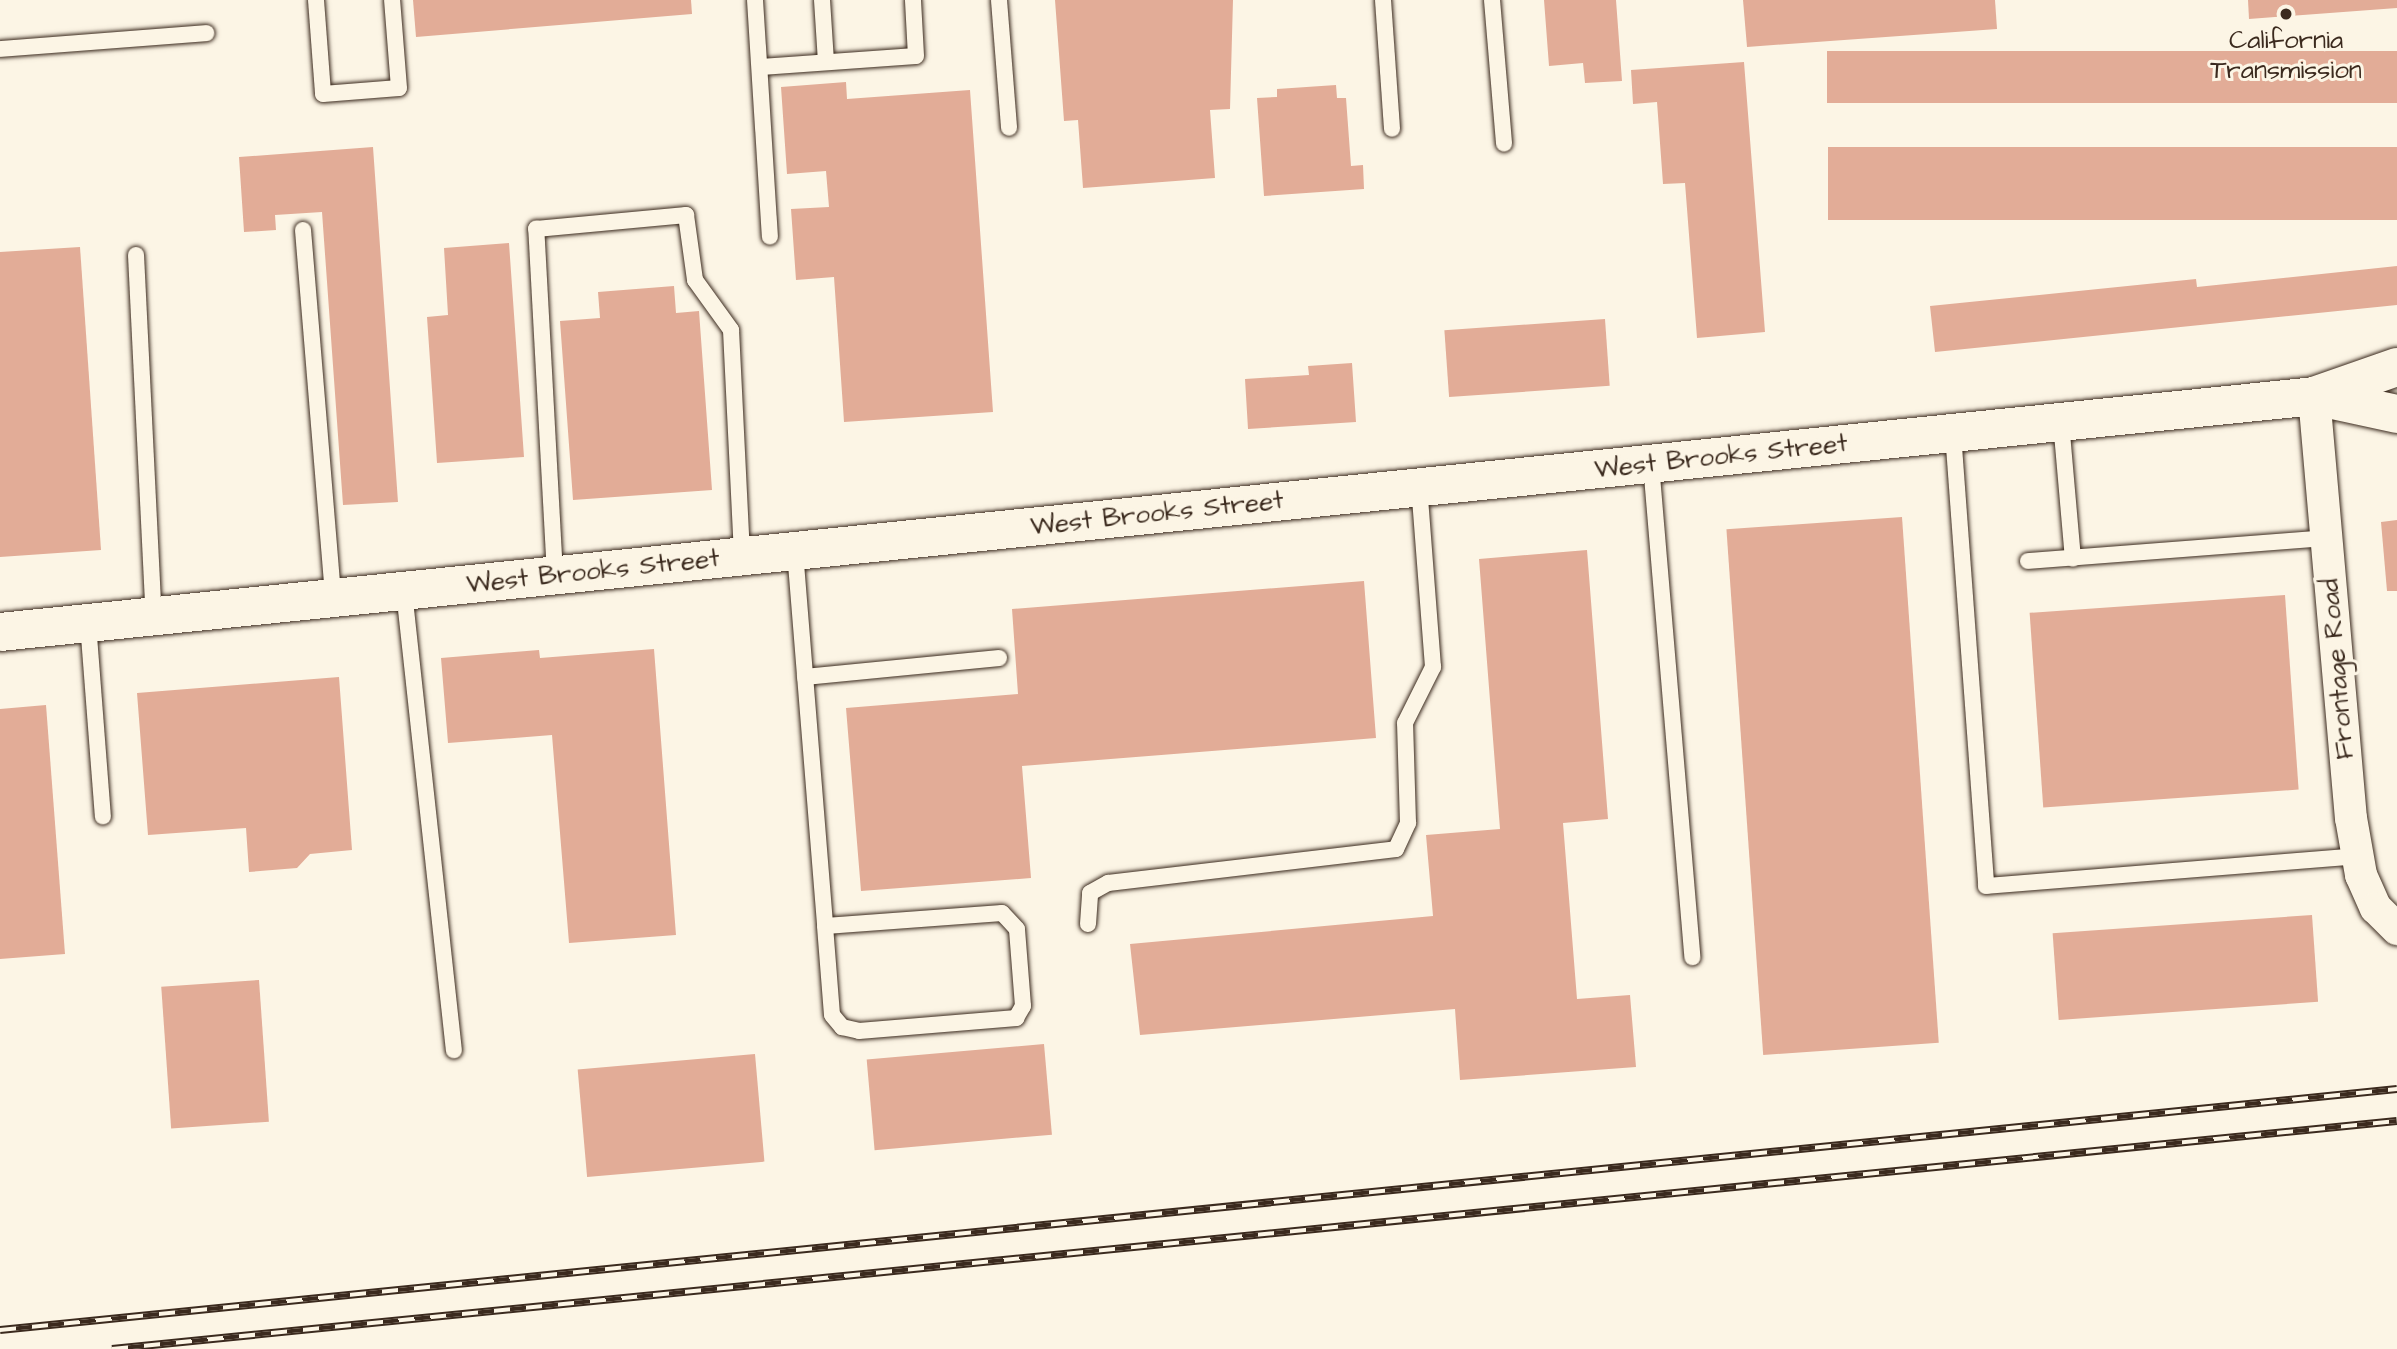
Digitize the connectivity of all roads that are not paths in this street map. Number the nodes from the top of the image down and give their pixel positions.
1 (316, 0) edge
2 (392, 0) edge
3 (754, 0) edge
4 (822, 0) edge
5 (913, 0) edge
6 (999, 0) edge
7 (1383, 0) edge
8 (1492, 0) edge
9 (206, 33) dead end
10 (0, 49) edge
11 (826, 62) junction
12 (761, 67) junction
13 (1009, 128) dead end
14 (1391, 129) dead end
15 (1504, 143) dead end
16 (303, 230) dead end
17 (770, 237) dead end
18 (136, 255) dead end
19 (2397, 367) edge
20 (2315, 396) junction
21 (2397, 414) edge
22 (2061, 422) junction
23 (1953, 433) junction
24 (1651, 464) junction
25 (1419, 487) junction
26 (2327, 538) junction
27 (795, 551) junction
28 (742, 557) junction
29 (2073, 558) junction
30 (2028, 561) dead end
31 (555, 576) junction
32 (404, 591) junction
33 (333, 598) junction
34 (154, 617) junction
35 (88, 623) junction
36 (0, 632) edge
37 (999, 658) dead end
38 (805, 677) junction
39 (103, 816) dead end
40 (2358, 856) junction
41 (1088, 924) dead end
42 (825, 926) junction
43 (2397, 929) edge
44 (1692, 957) dead end
45 (454, 1050) dead end

1 - 2 lane
3 - 12 lane
4 - 11 lane
5 - 11 lane
6 - 13 lane
7 - 14 lane
8 - 15 lane
9 - 10 lane
11 - 12 lane
12 - 17 lane
16 - 33 lane
18 - 34 lane
19 - 20 street
20 - 21 street
20 - 22 street, West Brooks Street
20 - 26 street, Frontage Road
22 - 23 street, West Brooks Street
22 - 29 lane
23 - 24 street, West Brooks Street
23 - 40 lane
24 - 25 street, West Brooks Street
24 - 44 lane
25 - 27 street, West Brooks Street
25 - 41 lane
26 - 29 lane
26 - 40 street, Frontage Road
27 - 28 street, West Brooks Street
27 - 38 lane
28 - 31 street, West Brooks Street
28 - 31 lane
29 - 30 lane
31 - 32 street, West Brooks Street
32 - 33 street, West Brooks Street
32 - 45 lane
33 - 34 street, West Brooks Street
34 - 35 street, West Brooks Street
35 - 36 street, West Brooks Street
35 - 39 lane
37 - 38 lane
38 - 42 lane
40 - 43 street, Frontage Road
42 - 42 lane

